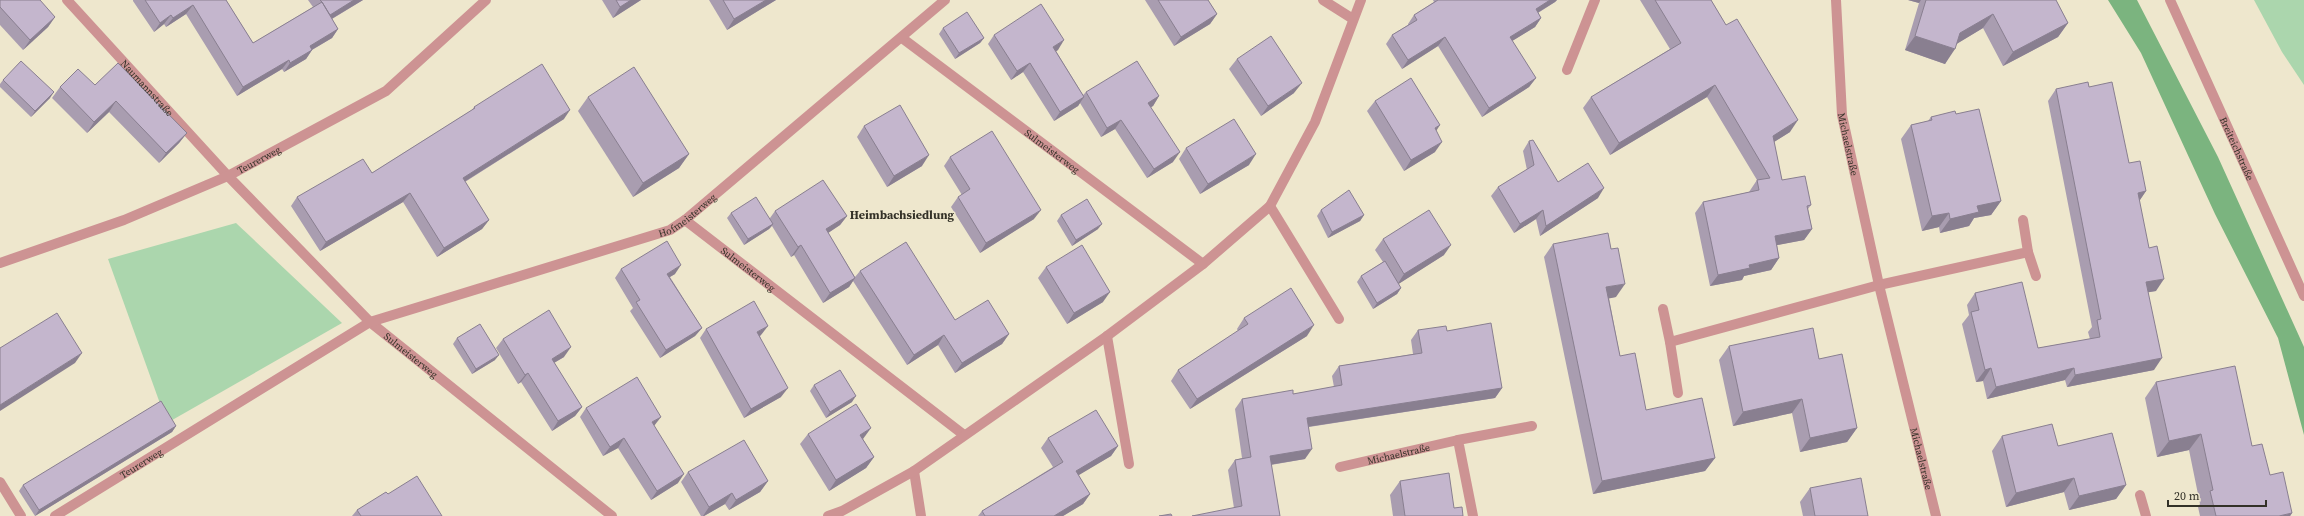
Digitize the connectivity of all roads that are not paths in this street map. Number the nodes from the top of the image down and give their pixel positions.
1 (67, 0) edge
2 (486, 0) edge
3 (944, 0) edge
4 (1323, 0) edge
5 (1361, 0) edge
6 (1595, 0) edge
7 (1836, 0) edge
8 (2170, 0) edge
9 (1353, 19) junction
10 (902, 38) junction
11 (1567, 70) dead end
12 (228, 176) junction
13 (1270, 206) junction
14 (685, 220) junction
15 (2023, 220) dead end
16 (2028, 252) junction
17 (0, 263) edge
18 (1203, 264) junction
19 (2036, 276) dead end
20 (1879, 285) junction
21 (2304, 296) edge
22 (1663, 309) dead end
23 (1339, 319) dead end
24 (370, 322) junction
25 (1107, 336) junction
26 (1670, 342) junction
27 (1678, 393) dead end
28 (1532, 426) dead end
29 (964, 435) junction
30 (1458, 440) junction
31 (1129, 464) dead end
32 (1340, 467) dead end
33 (914, 471) junction
34 (0, 482) edge
35 (2140, 495) dead end
36 (21, 516) edge
37 (55, 516) edge
38 (612, 516) edge
39 (828, 516) edge
40 (921, 516) edge
41 (1474, 516) edge
42 (1936, 516) edge
43 (2146, 516) edge

1 - 12 street, Naumannstraße
2 - 12 street, Teurerweg
3 - 10 street, Hofmeisterweg
4 - 9 street
5 - 9 street
6 - 11 street
7 - 20 street, Michaelstraße
8 - 21 street, Breiteichstraße
9 - 13 street
10 - 14 street, Hofmeisterweg
10 - 18 street, Sulmeisterweg
12 - 17 street, Teurerweg
12 - 24 street, Sulmeisterweg
13 - 18 street
13 - 23 street
14 - 24 street, Hofmeisterweg
14 - 29 street, Sulmeisterweg
15 - 16 street
16 - 19 street
16 - 20 street
18 - 25 street
20 - 26 street
20 - 42 street, Michaelstraße
22 - 26 street
24 - 37 street, Teurerweg
24 - 38 street, Sulmeisterweg
25 - 29 street
25 - 31 street
26 - 27 street
28 - 30 street, Michaelstraße
29 - 33 street
30 - 32 street, Michaelstraße
30 - 41 street
33 - 39 street
33 - 40 street
34 - 36 street
35 - 43 street

